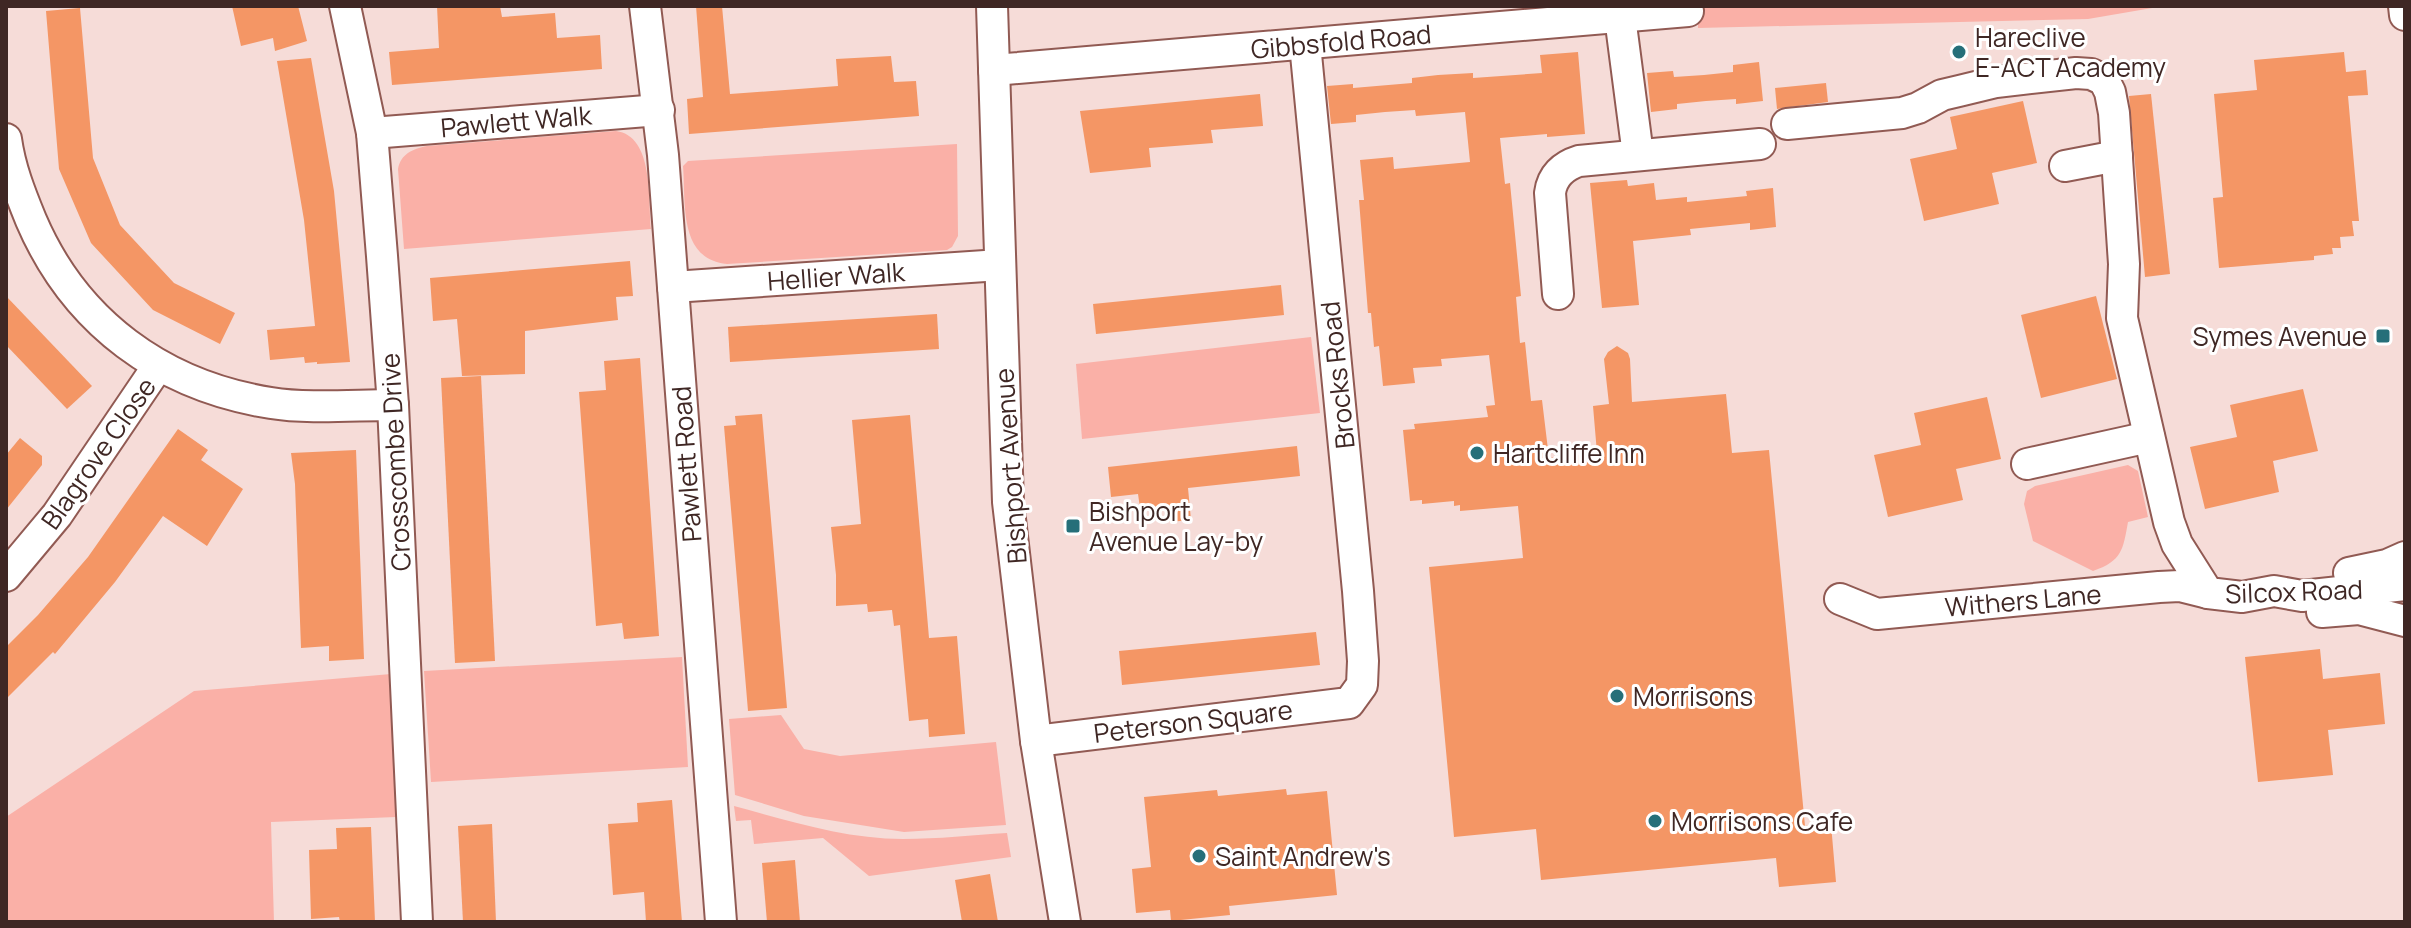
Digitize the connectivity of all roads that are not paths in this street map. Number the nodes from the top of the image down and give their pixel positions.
1 (345, 6) edge
2 (645, 6) edge
3 (992, 6) edge
4 (2404, 6) edge
5 (1688, 11) dead end
6 (2405, 15) edge
7 (1480, 17) edge
8 (1620, 17) junction
9 (1305, 44) junction
10 (994, 70) junction
11 (659, 110) junction
12 (1787, 124) dead end
13 (372, 133) junction
14 (6, 139) edge
15 (1760, 144) dead end
16 (1638, 155) junction
17 (2117, 156) junction
18 (2065, 166) dead end
19 (15, 205) edge
20 (1000, 265) junction
21 (673, 287) junction
22 (1558, 294) dead end
23 (158, 366) junction
24 (393, 405) junction
25 (2149, 437) junction
26 (2027, 464) dead end
27 (2405, 557) edge
28 (6, 576) edge
29 (2405, 585) edge
30 (2274, 591) junction
31 (2208, 593) junction
32 (2242, 597) junction
33 (1840, 599) dead end
34 (2405, 621) edge
35 (1349, 703) joint
36 (1036, 741) junction
37 (417, 922) edge
38 (721, 922) edge
39 (1065, 922) edge

1 - 13 street, Crosscombe Drive
2 - 11 street, Pawlett Road
3 - 10 street, Bishport Avenue
4 - 6 street
5 - 8 street, Gibbsfold Road
7 - 8 street, Gibbsfold Road
7 - 9 street, Gibbsfold Road
8 - 16 street
9 - 10 street, Gibbsfold Road
9 - 35 street, Brocks Road
10 - 20 street, Bishport Avenue
11 - 13 street, Pawlett Walk
11 - 21 street, Pawlett Road
12 - 17 street, Silcox Road
13 - 24 street, Crosscombe Drive
14 - 19 street
15 - 16 street
16 - 22 street
17 - 18 street
17 - 25 street, Silcox Road
19 - 23 street
20 - 21 street, Hellier Walk
20 - 36 street, Bishport Avenue
21 - 38 street, Pawlett Road
23 - 24 street
23 - 28 street, Blagrove Close
24 - 37 street, Crosscombe Drive
25 - 26 street
25 - 31 street, Silcox Road
27 - 30 street
29 - 30 street, Silcox Road
30 - 32 street, Silcox Road
31 - 32 street, Silcox Road
31 - 33 street, Withers Lane
32 - 34 street
35 - 36 street, Peterson Square
36 - 39 street, Bishport Avenue

